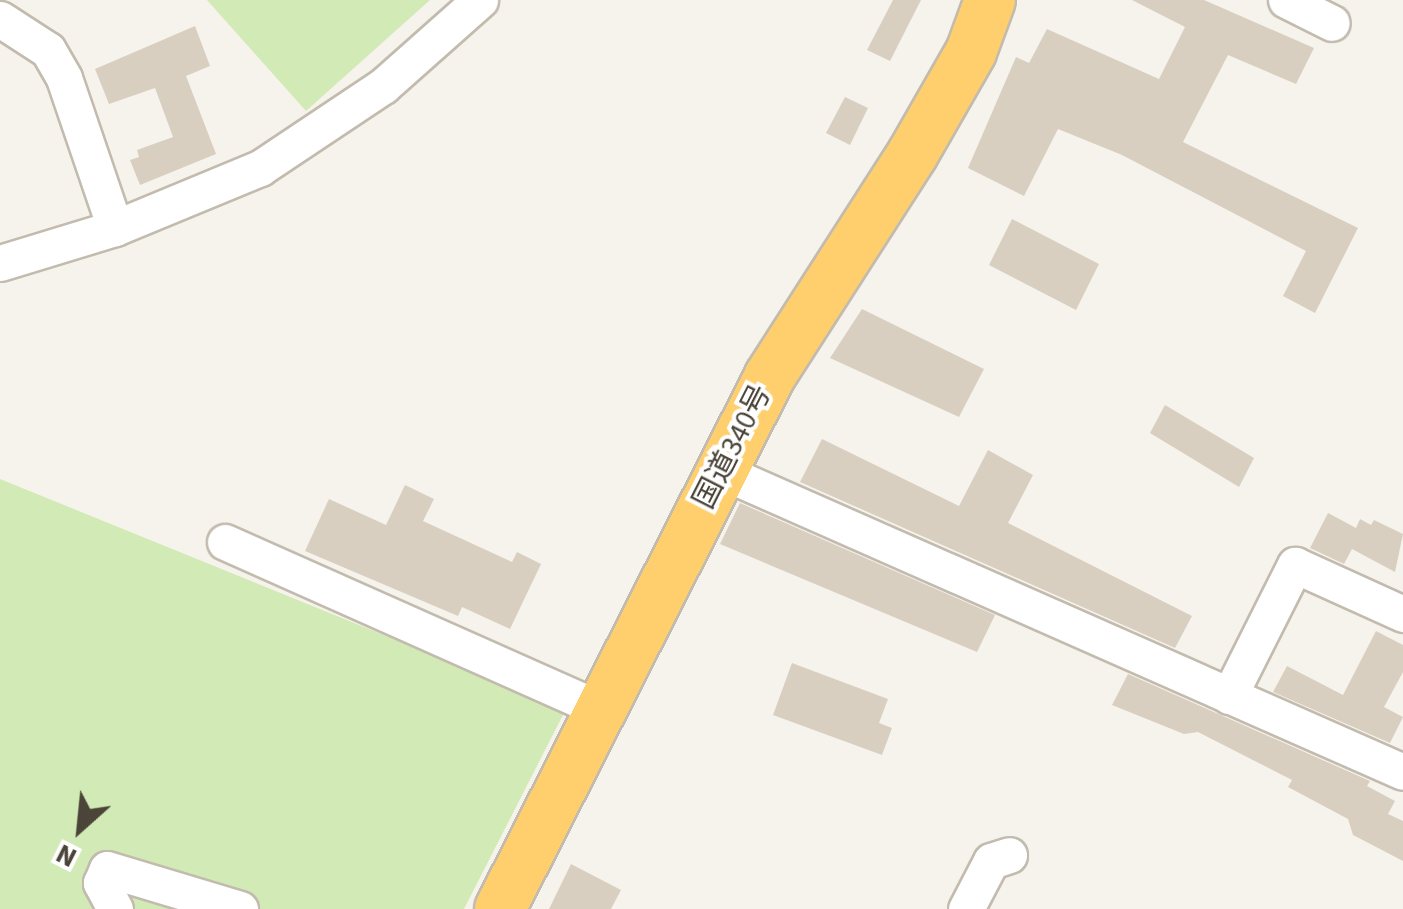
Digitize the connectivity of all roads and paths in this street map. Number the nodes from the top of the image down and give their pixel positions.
1 (480, 0) edge
2 (990, 0) edge
3 (1286, 0) edge
4 (0, 19) edge
5 (1332, 23) dead end
6 (115, 228) junction
7 (0, 263) edge
8 (721, 471) junction
9 (226, 542) dead end
10 (1403, 614) edge
11 (1228, 696) junction
12 (598, 708) junction
13 (1403, 772) edge
14 (1008, 855) dead end
15 (115, 909) edge
16 (240, 909) edge
17 (500, 909) edge
18 (966, 909) edge

1 - 6 street
2 - 8 highway, 国道340号
3 - 5 street
4 - 6 street
6 - 7 street
8 - 11 street
8 - 12 highway, 国道340号
9 - 12 street
10 - 11 street
11 - 13 street
12 - 17 highway, 国道340号
14 - 18 street
15 - 16 street

